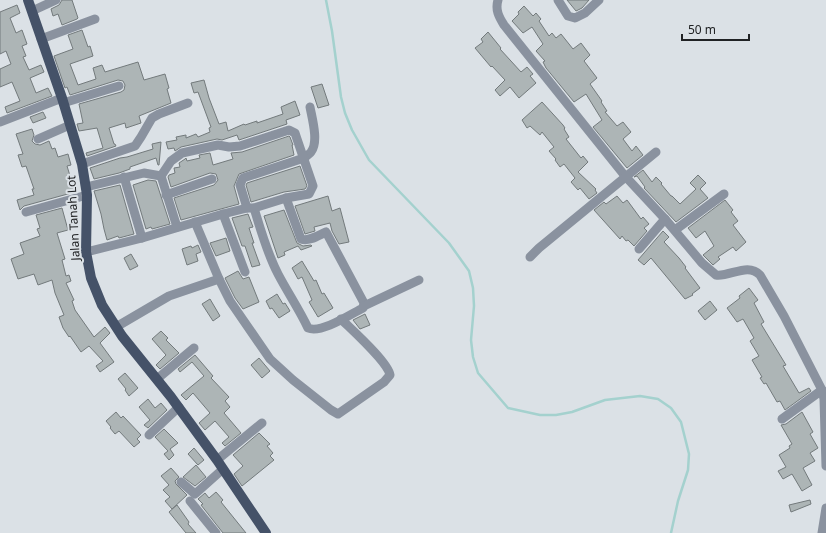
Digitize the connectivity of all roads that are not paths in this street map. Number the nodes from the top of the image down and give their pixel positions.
1 (28, 0) edge
2 (56, 0) edge
3 (498, 0) edge
4 (558, 0) edge
5 (599, 0) edge
6 (32, 11) junction
7 (96, 19) dead end
8 (41, 39) junction
9 (119, 86) dead end
10 (62, 100) junction
11 (188, 103) dead end
12 (310, 107) dead end
13 (0, 122) edge
14 (70, 125) junction
15 (38, 139) dead end
16 (656, 152) dead end
17 (304, 158) junction
18 (82, 164) junction
19 (161, 176) junction
20 (625, 176) junction
21 (124, 177) junction
22 (212, 179) dead end
23 (87, 191) junction
24 (724, 194) dead end
25 (166, 195) junction
26 (286, 198) junction
27 (250, 208) junction
28 (26, 212) dead end
29 (223, 214) junction
30 (665, 219) junction
31 (195, 222) junction
32 (177, 227) junction
33 (675, 230) junction
34 (142, 238) junction
35 (640, 249) dead end
36 (86, 252) junction
37 (530, 258) dead end
38 (245, 272) dead end
39 (219, 279) junction
40 (419, 280) dead end
41 (364, 306) junction
42 (341, 319) junction
43 (116, 328) junction
44 (194, 348) dead end
45 (157, 379) junction
46 (822, 390) junction
47 (179, 407) junction
48 (782, 419) dead end
49 (262, 423) dead end
50 (149, 435) dead end
51 (220, 465) junction
52 (826, 466) edge
53 (181, 482) dead end
54 (190, 501) dead end
55 (826, 508) edge
56 (216, 533) edge
57 (266, 533) edge
58 (822, 533) edge

1 - 6 main road, Jalan Tanah Lot
2 - 6 street
3 - 20 street
4 - 5 street
6 - 8 main road, Jalan Tanah Lot
7 - 8 street
8 - 10 main road, Jalan Tanah Lot
9 - 10 street
10 - 13 street
10 - 14 main road, Jalan Tanah Lot
11 - 18 street
12 - 17 street
14 - 15 street
14 - 18 main road, Jalan Tanah Lot
16 - 20 street
17 - 19 street
17 - 26 street
17 - 27 street
18 - 23 main road, Jalan Tanah Lot
19 - 21 street
19 - 25 street
20 - 30 street
20 - 37 street
21 - 23 street
21 - 34 street
22 - 25 street
23 - 28 street
23 - 36 main road, Jalan Tanah Lot
24 - 33 street
25 - 32 street
26 - 27 street
26 - 41 street
27 - 29 street
27 - 42 street
29 - 31 street
29 - 38 street
30 - 33 street
30 - 35 street
31 - 32 street
31 - 39 street
32 - 34 street
33 - 46 street
34 - 36 street
36 - 43 main road, Jalan Tanah Lot
39 - 42 street
39 - 43 street
40 - 41 street
41 - 42 street
43 - 45 main road, Jalan Tanah Lot
44 - 45 street
45 - 47 main road, Jalan Tanah Lot
46 - 48 street
46 - 52 street
47 - 50 street
47 - 51 main road, Jalan Tanah Lot
49 - 51 street
51 - 53 street
51 - 57 main road, Jalan Tanah Lot
54 - 56 street
55 - 58 street

